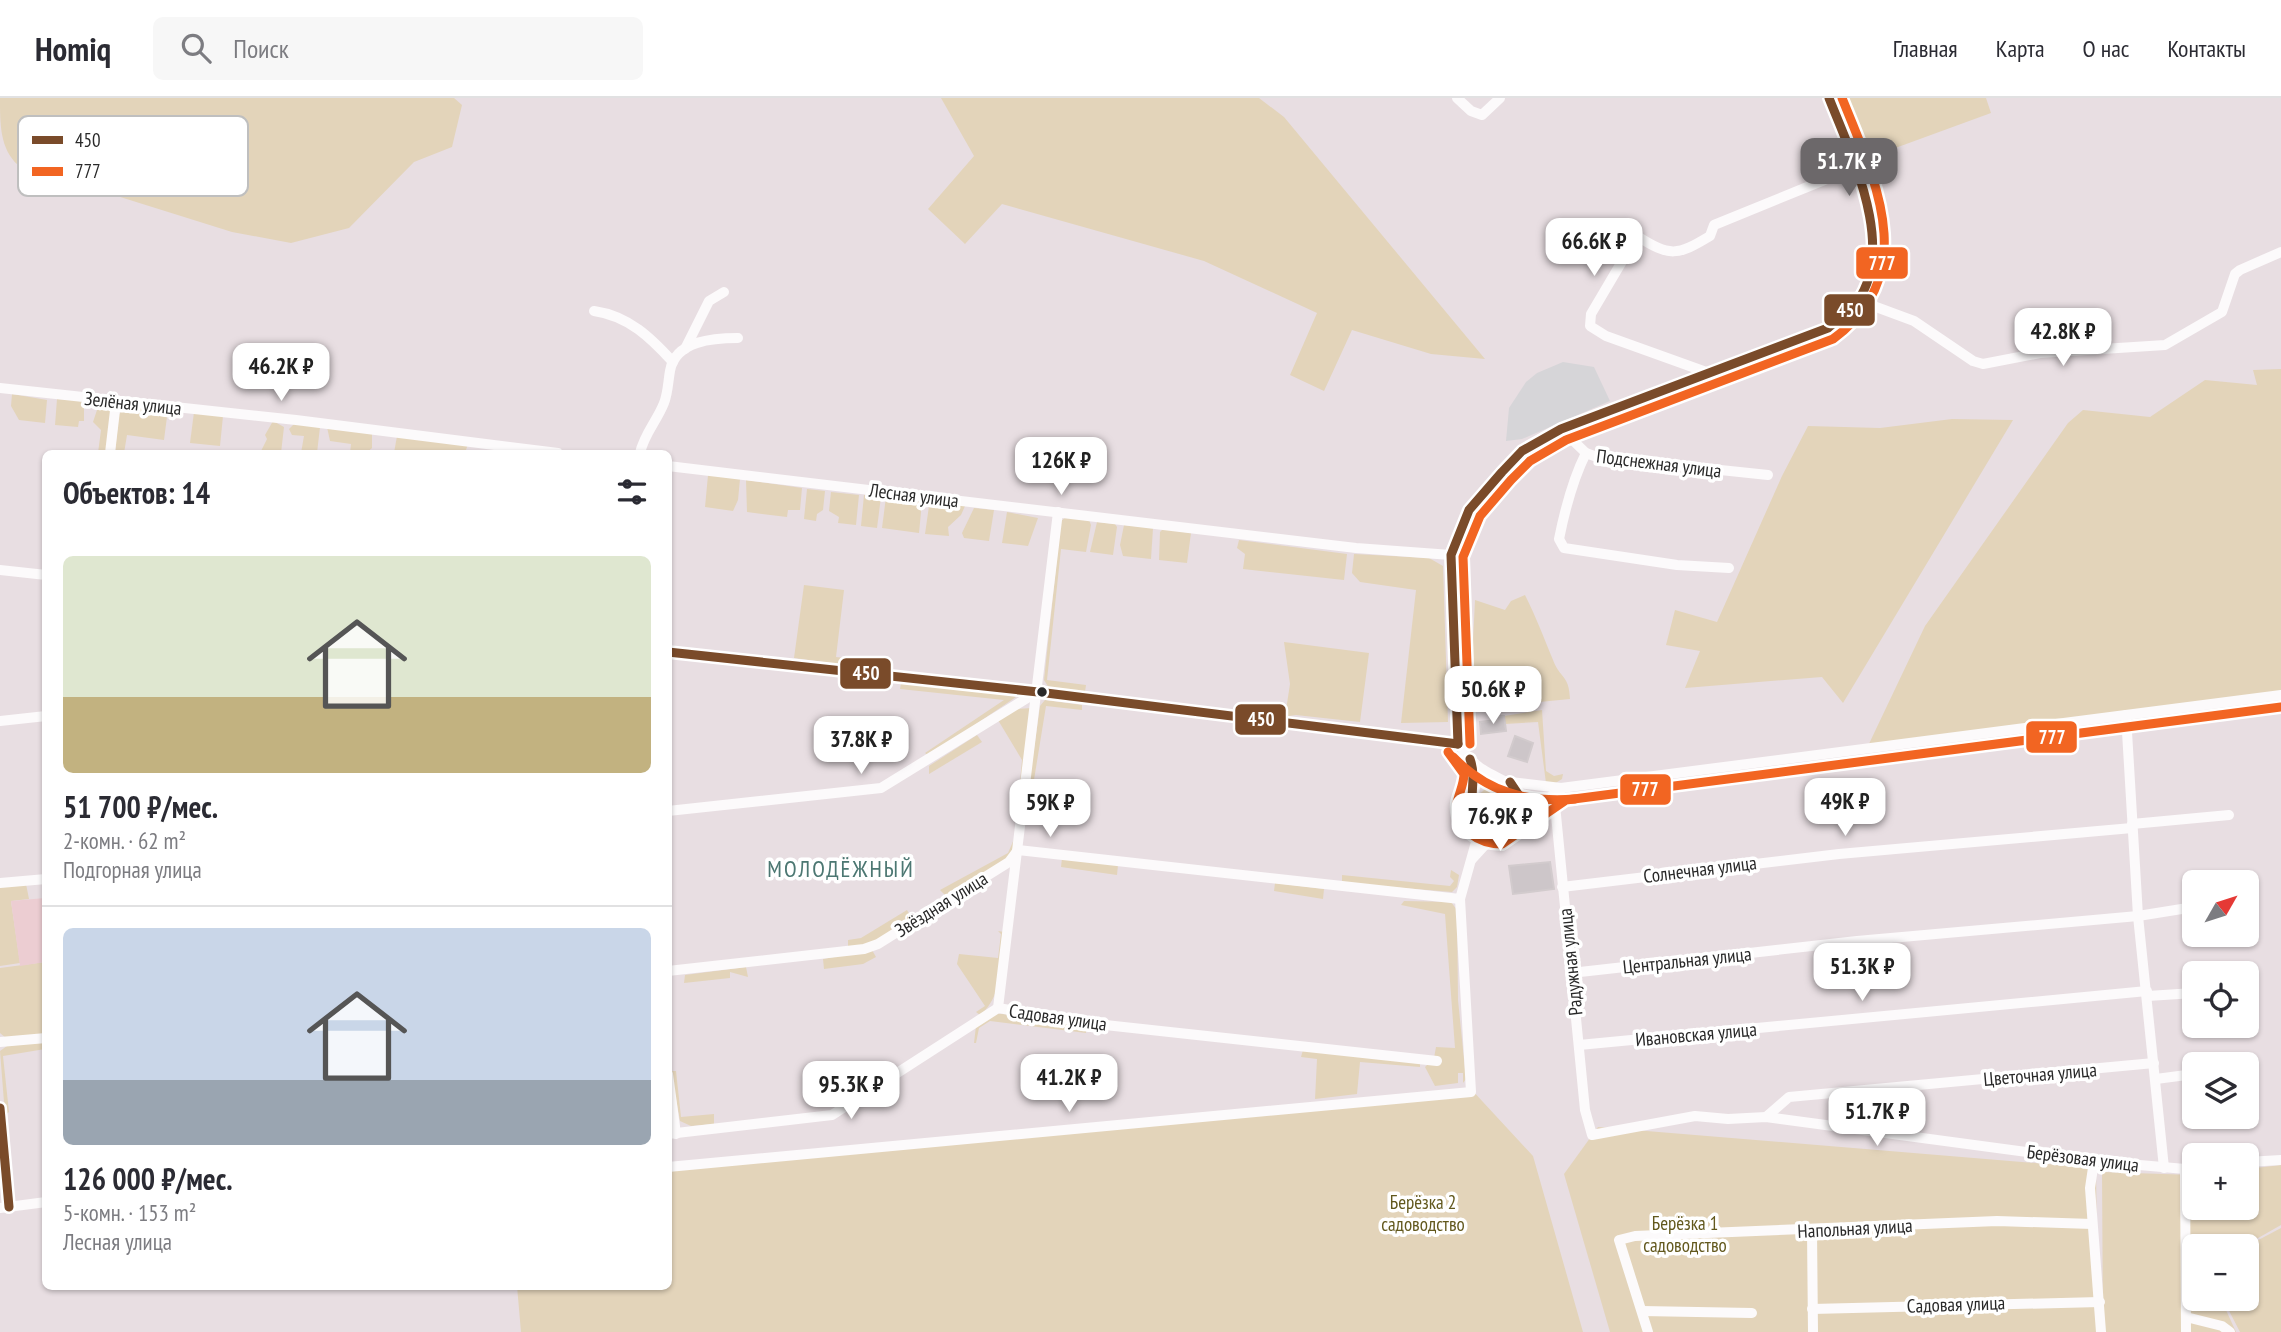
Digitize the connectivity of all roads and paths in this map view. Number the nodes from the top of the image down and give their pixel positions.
1 (1457, 98) edge
2 (1500, 98) edge
3 (1829, 98) edge
4 (1854, 168) junction
5 (2281, 252) edge
6 (724, 292) dead end
7 (1860, 302) junction
8 (594, 311) dead end
9 (738, 338) dead end
10 (685, 350) junction
11 (673, 362) junction
12 (1710, 373) junction
13 (0, 388) edge
14 (116, 402) junction
15 (1561, 429) junction
16 (110, 450) edge
17 (534, 450) edge
18 (641, 450) edge
19 (1586, 453) junction
20 (672, 466) edge
21 (1768, 475) dead end
22 (1058, 512) junction
23 (1451, 555) junction
24 (1729, 568) dead end
25 (0, 570) edge
26 (42, 575) edge
27 (672, 652) edge
28 (1038, 692) junction
29 (2281, 695) edge
30 (2126, 715) junction
31 (42, 716) edge
32 (0, 721) edge
33 (1458, 744) junction
34 (1470, 759) junction
35 (1505, 780) junction
36 (1561, 788) junction
37 (1473, 790) junction
38 (672, 811) edge
39 (2229, 815) dead end
40 (1471, 818) junction
41 (1515, 824) junction
42 (2132, 826) junction
43 (1018, 850) junction
44 (1472, 860) junction
45 (42, 879) edge
46 (0, 883) edge
47 (1562, 887) junction
48 (1460, 899) junction
49 (2182, 909) edge
50 (2138, 916) junction
51 (672, 971) edge
52 (1571, 973) junction
53 (2148, 993) junction
54 (2182, 993) edge
55 (998, 1008) junction
56 (42, 1038) edge
57 (0, 1042) edge
58 (1579, 1045) junction
59 (1437, 1061) dead end
60 (2154, 1063) junction
61 (2182, 1076) edge
62 (2156, 1079) junction
63 (0, 1108) edge
64 (1766, 1117) junction
65 (672, 1134) edge
66 (1592, 1135) joint
67 (2281, 1160) edge
68 (2094, 1161) junction
69 (2259, 1161) edge
70 (672, 1167) edge
71 (2164, 1168) junction
72 (2182, 1169) edge
73 (42, 1203) edge
74 (5, 1208) edge
75 (2189, 1220) edge
76 (2092, 1224) junction
77 (1812, 1231) junction
78 (2100, 1302) junction
79 (1812, 1309) junction
80 (1642, 1311) junction
81 (1752, 1313) dead end
82 (2186, 1317) junction
83 (1648, 1332) edge
84 (1812, 1332) edge
85 (2101, 1332) edge
86 (2186, 1332) edge
87 (2230, 1332) edge

1 - 2 street
3 - 4 street
4 - 7 street
4 - 12 street
5 - 7 street
6 - 10 street
7 - 12 street
8 - 11 street
9 - 10 street
10 - 11 street
11 - 18 street
12 - 15 street
13 - 14 street, Зелёная улица
14 - 16 street
14 - 17 street, Зелёная улица
15 - 19 street, Подснежная улица
15 - 23 street
19 - 21 street, Подснежная улица
19 - 24 street
20 - 22 street, Лесная улица
22 - 23 street, Лесная улица
22 - 28 street
23 - 33 street
25 - 26 street
27 - 28 street
28 - 33 street
28 - 38 street
28 - 43 street
29 - 30 street
30 - 36 street
30 - 42 street, Берёзовая улица
31 - 32 street
33 - 34 street
34 - 35 street
34 - 37 street
35 - 36 street
35 - 37 street
35 - 41 street
36 - 41 street
36 - 47 street, Радужная улица
37 - 40 street
39 - 42 street, Солнечная улица
40 - 41 street
40 - 44 street
41 - 44 street
42 - 47 street, Солнечная улица
42 - 50 street, Берёзовая улица
43 - 48 street
43 - 51 street, Звёздная улица
43 - 55 street
44 - 48 street
45 - 46 street
47 - 52 street, Радужная улица
48 - 70 street
49 - 50 street, Центральная улица
50 - 52 street, Центральная улица
50 - 53 street, Берёзовая улица
52 - 58 street, Радужная улица
53 - 54 street, Ивановская улица
53 - 58 street, Ивановская улица
53 - 60 street, Берёзовая улица
55 - 59 street, Садовая улица
55 - 65 street, Садовая улица
56 - 57 street
58 - 66 street, Радужная улица
60 - 62 street, Берёзовая улица
60 - 64 street, Цветочная улица
61 - 62 street
62 - 71 street, Берёзовая улица
63 - 74 street
64 - 66 street, Берёзовая улица
64 - 68 street, Берёзовая улица
67 - 69 street
68 - 71 street, Берёзовая улица
68 - 76 street
71 - 72 street
73 - 74 street
75 - 82 street
76 - 77 street, Напольная улица
76 - 78 street
77 - 79 street
77 - 80 street, Напольная улица
78 - 79 street, Садовая улица
78 - 85 street
79 - 84 street
80 - 81 street
80 - 83 street
82 - 86 street
82 - 87 street

